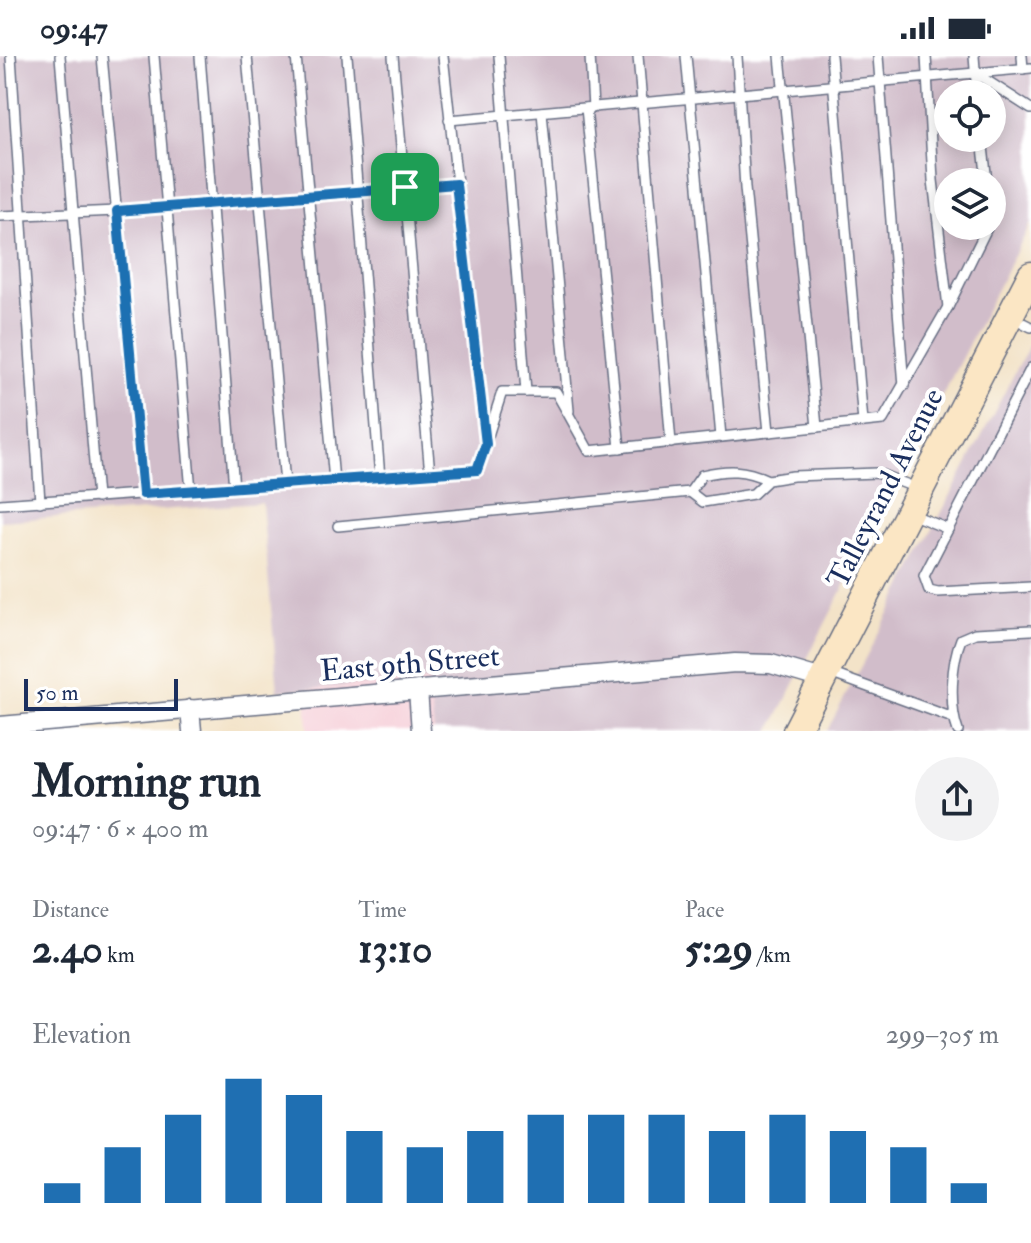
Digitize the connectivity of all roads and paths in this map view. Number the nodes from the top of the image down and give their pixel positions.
1 (11, 56) edge
2 (60, 56) edge
3 (102, 56) edge
4 (154, 56) edge
5 (200, 56) edge
6 (247, 56) edge
7 (296, 56) edge
8 (347, 56) edge
9 (393, 56) edge
10 (443, 56) edge
11 (499, 56) edge
12 (590, 56) edge
13 (638, 56) edge
14 (686, 56) edge
15 (737, 56) edge
16 (780, 56) edge
17 (831, 56) edge
18 (878, 56) edge
19 (926, 56) edge
20 (974, 56) edge
21 (1022, 56) edge
22 (1027, 69) edge
23 (975, 73) junction
24 (928, 79) junction
25 (976, 80) edge
26 (879, 82) junction
27 (833, 86) junction
28 (783, 91) junction
29 (740, 94) junction
30 (690, 99) junction
31 (641, 103) junction
32 (589, 108) junction
33 (1031, 109) edge
34 (542, 112) junction
35 (504, 115) junction
36 (449, 120) junction
37 (456, 184) junction
38 (405, 187) junction
39 (357, 192) junction
40 (309, 195) junction
41 (259, 200) junction
42 (212, 203) junction
43 (167, 206) junction
44 (117, 211) junction
45 (73, 212) junction
46 (21, 215) junction
47 (0, 216) edge
48 (981, 240) edge
49 (1031, 275) edge
50 (948, 307) junction
51 (1020, 322) edge
52 (1031, 368) edge
53 (904, 386) junction
54 (526, 392) junction
55 (569, 416) junction
56 (863, 422) junction
57 (817, 427) junction
58 (769, 432) junction
59 (721, 437) junction
60 (671, 443) junction
61 (486, 444) junction
62 (620, 448) junction
63 (430, 474) junction
64 (380, 478) junction
65 (768, 480) junction
66 (334, 481) junction
67 (285, 484) junction
68 (234, 488) junction
69 (191, 491) junction
70 (690, 492) junction
71 (143, 494) junction
72 (97, 498) junction
73 (914, 501) junction
74 (40, 502) junction
75 (0, 504) edge
76 (338, 526) dead end
77 (948, 529) junction
78 (1031, 587) edge
79 (1031, 630) edge
80 (824, 675) junction
81 (418, 690) junction
82 (190, 709) junction
83 (953, 718) junction
84 (0, 726) edge
85 (192, 731) edge
86 (421, 731) edge
87 (796, 731) edge
88 (958, 731) edge

1 - 46 lane
2 - 45 lane
3 - 44 lane
4 - 43 lane
5 - 42 lane
6 - 41 lane
7 - 40 lane
8 - 39 lane
9 - 38 lane
10 - 36 lane
11 - 35 lane
12 - 32 lane
13 - 31 lane
14 - 30 lane
15 - 29 lane
16 - 28 lane
17 - 27 lane
18 - 26 lane
19 - 24 lane
20 - 23 lane
21 - 22 lane
22 - 23 lane
23 - 24 lane
23 - 25 lane
23 - 33 lane
24 - 26 lane
24 - 50 lane
26 - 27 lane
26 - 53 lane
27 - 28 lane
27 - 56 lane
28 - 29 lane
28 - 57 lane
29 - 30 lane
29 - 58 lane
30 - 31 lane
30 - 59 lane
31 - 32 lane
31 - 60 lane
32 - 34 lane
32 - 62 lane
34 - 35 lane
34 - 55 lane
35 - 36 lane
35 - 54 lane
36 - 37 lane
37 - 38 lane
37 - 61 lane
38 - 39 lane
38 - 63 lane
39 - 40 lane
39 - 64 lane
40 - 41 lane
40 - 66 lane
41 - 42 lane
41 - 67 lane
42 - 43 lane
42 - 68 lane
43 - 44 lane
43 - 69 lane
44 - 45 lane
44 - 71 lane
45 - 46 lane
45 - 72 lane
46 - 47 lane
46 - 74 lane
48 - 50 lane
49 - 51 street, Talleyrand Avenue
50 - 53 lane
51 - 73 street, Talleyrand Avenue
52 - 77 lane
53 - 56 lane
54 - 55 lane
54 - 61 lane
55 - 62 lane
56 - 57 lane
57 - 58 lane
58 - 59 lane
59 - 60 lane
60 - 62 lane
61 - 63 lane
63 - 64 lane
64 - 66 lane
65 - 70 lane
65 - 70 lane
65 - 73 lane
66 - 67 lane
67 - 68 lane
68 - 69 lane
69 - 71 lane
70 - 76 lane
71 - 72 lane
72 - 74 lane
73 - 77 lane
73 - 80 street, Talleyrand Avenue
74 - 75 lane
77 - 78 lane
79 - 83 lane
80 - 81 street, East 9th Street
80 - 83 lane
80 - 87 street, Talleyrand Avenue
81 - 82 street, East 9th Street
81 - 86 street
82 - 84 street, East 9th Street
82 - 85 street
83 - 88 lane

